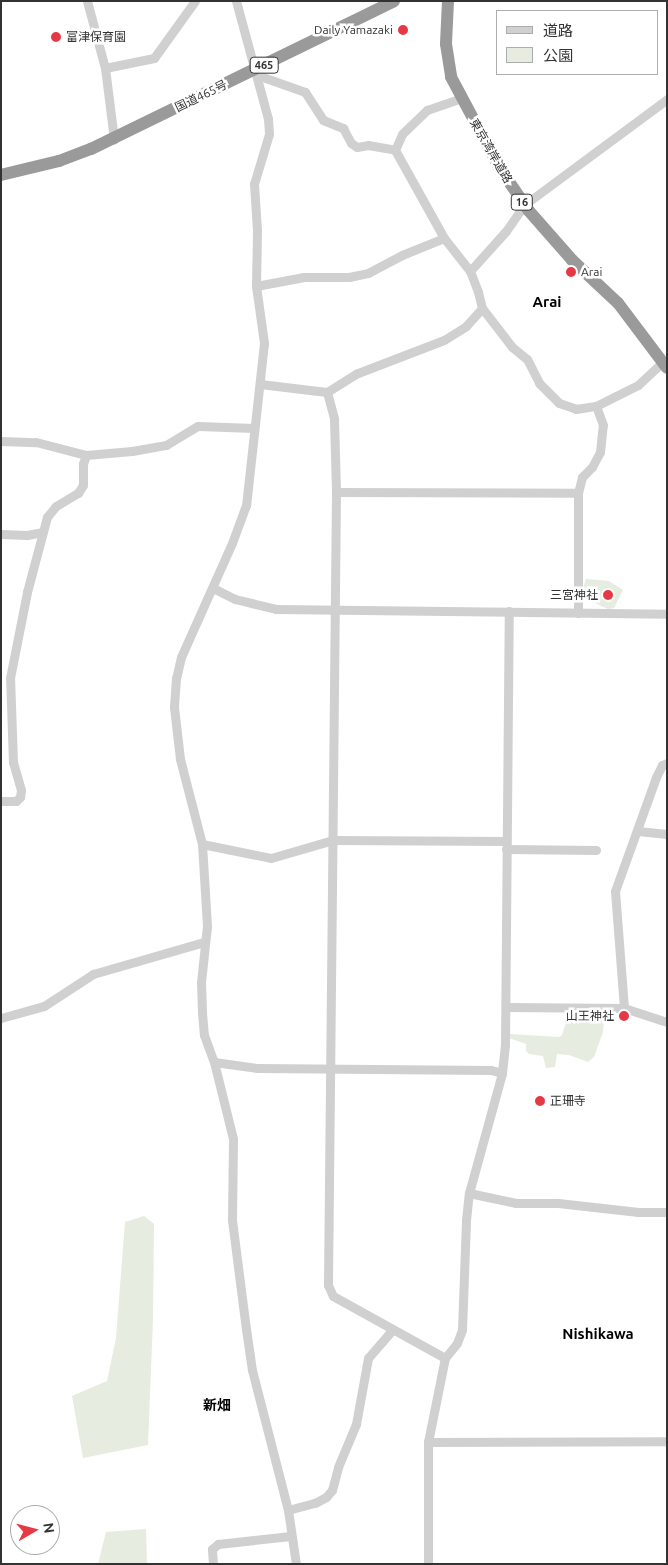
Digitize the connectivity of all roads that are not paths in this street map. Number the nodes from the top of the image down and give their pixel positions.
1 (87, 1) edge
2 (195, 1) edge
3 (236, 1) edge
4 (394, 1) edge
5 (448, 1) edge
6 (105, 68) junction
7 (257, 72) junction
8 (461, 98) junction
9 (667, 99) edge
10 (114, 139) junction
11 (396, 150) junction
12 (1, 175) edge
13 (524, 205) junction
14 (444, 238) junction
15 (470, 272) junction
16 (256, 286) junction
17 (482, 308) junction
18 (665, 365) edge
19 (260, 384) junction
20 (327, 392) junction
21 (596, 406) junction
22 (254, 428) junction
23 (1, 441) edge
24 (86, 455) junction
25 (336, 492) junction
26 (578, 493) junction
27 (42, 532) junction
28 (1, 534) edge
29 (212, 588) junction
30 (335, 610) junction
31 (509, 611) junction
32 (578, 613) junction
33 (667, 614) edge
34 (667, 763) edge
35 (1, 801) edge
36 (638, 831) junction
37 (667, 834) edge
38 (333, 840) junction
39 (202, 844) junction
40 (506, 845) junction
41 (596, 850) dead end
42 (204, 942) junction
43 (507, 1007) junction
44 (624, 1008) junction
45 (1, 1018) edge
46 (667, 1022) edge
47 (214, 1062) junction
48 (332, 1069) junction
49 (502, 1073) junction
50 (469, 1193) junction
51 (667, 1212) edge
52 (392, 1330) junction
53 (445, 1358) junction
54 (667, 1441) edge
55 (428, 1442) junction
56 (288, 1510) junction
57 (291, 1536) junction
58 (213, 1564) edge
59 (296, 1564) edge
60 (428, 1564) edge

1 - 6 street
2 - 6 street
3 - 7 street
4 - 7 highway, 国道465号 / 465
5 - 8 highway, 東京湾岸道路 / 16
6 - 10 street
7 - 10 highway, 国道465号 / 465
7 - 11 street
7 - 16 street
8 - 11 street
8 - 13 highway, 東京湾岸道路 / 16
9 - 13 street
10 - 12 highway, 国道465号 / 465
11 - 14 street
13 - 15 street
13 - 18 highway, 東京湾岸道路 / 16
14 - 15 street
14 - 16 street
15 - 17 street
16 - 19 street
17 - 20 street
17 - 21 street
18 - 21 street
19 - 20 street
19 - 22 street
20 - 25 street
21 - 26 street
22 - 24 street
22 - 29 street
23 - 24 street
24 - 27 street
25 - 26 street
25 - 30 street
26 - 32 street
27 - 28 street
27 - 35 street
29 - 30 street
29 - 39 street
30 - 31 street
30 - 38 street
31 - 32 street
31 - 40 street
32 - 33 street
34 - 36 street
36 - 37 street
36 - 44 street
38 - 39 street
38 - 40 street
38 - 48 street
39 - 42 street
40 - 41 street
40 - 43 street
42 - 45 street
42 - 47 street
43 - 44 street
43 - 49 street
44 - 46 street
47 - 48 street
47 - 56 street
48 - 49 street
48 - 52 street
49 - 50 street
50 - 51 street
50 - 53 street
52 - 53 street
52 - 56 street
53 - 55 street
54 - 55 street
55 - 60 street
56 - 57 street
57 - 58 street
57 - 59 street

